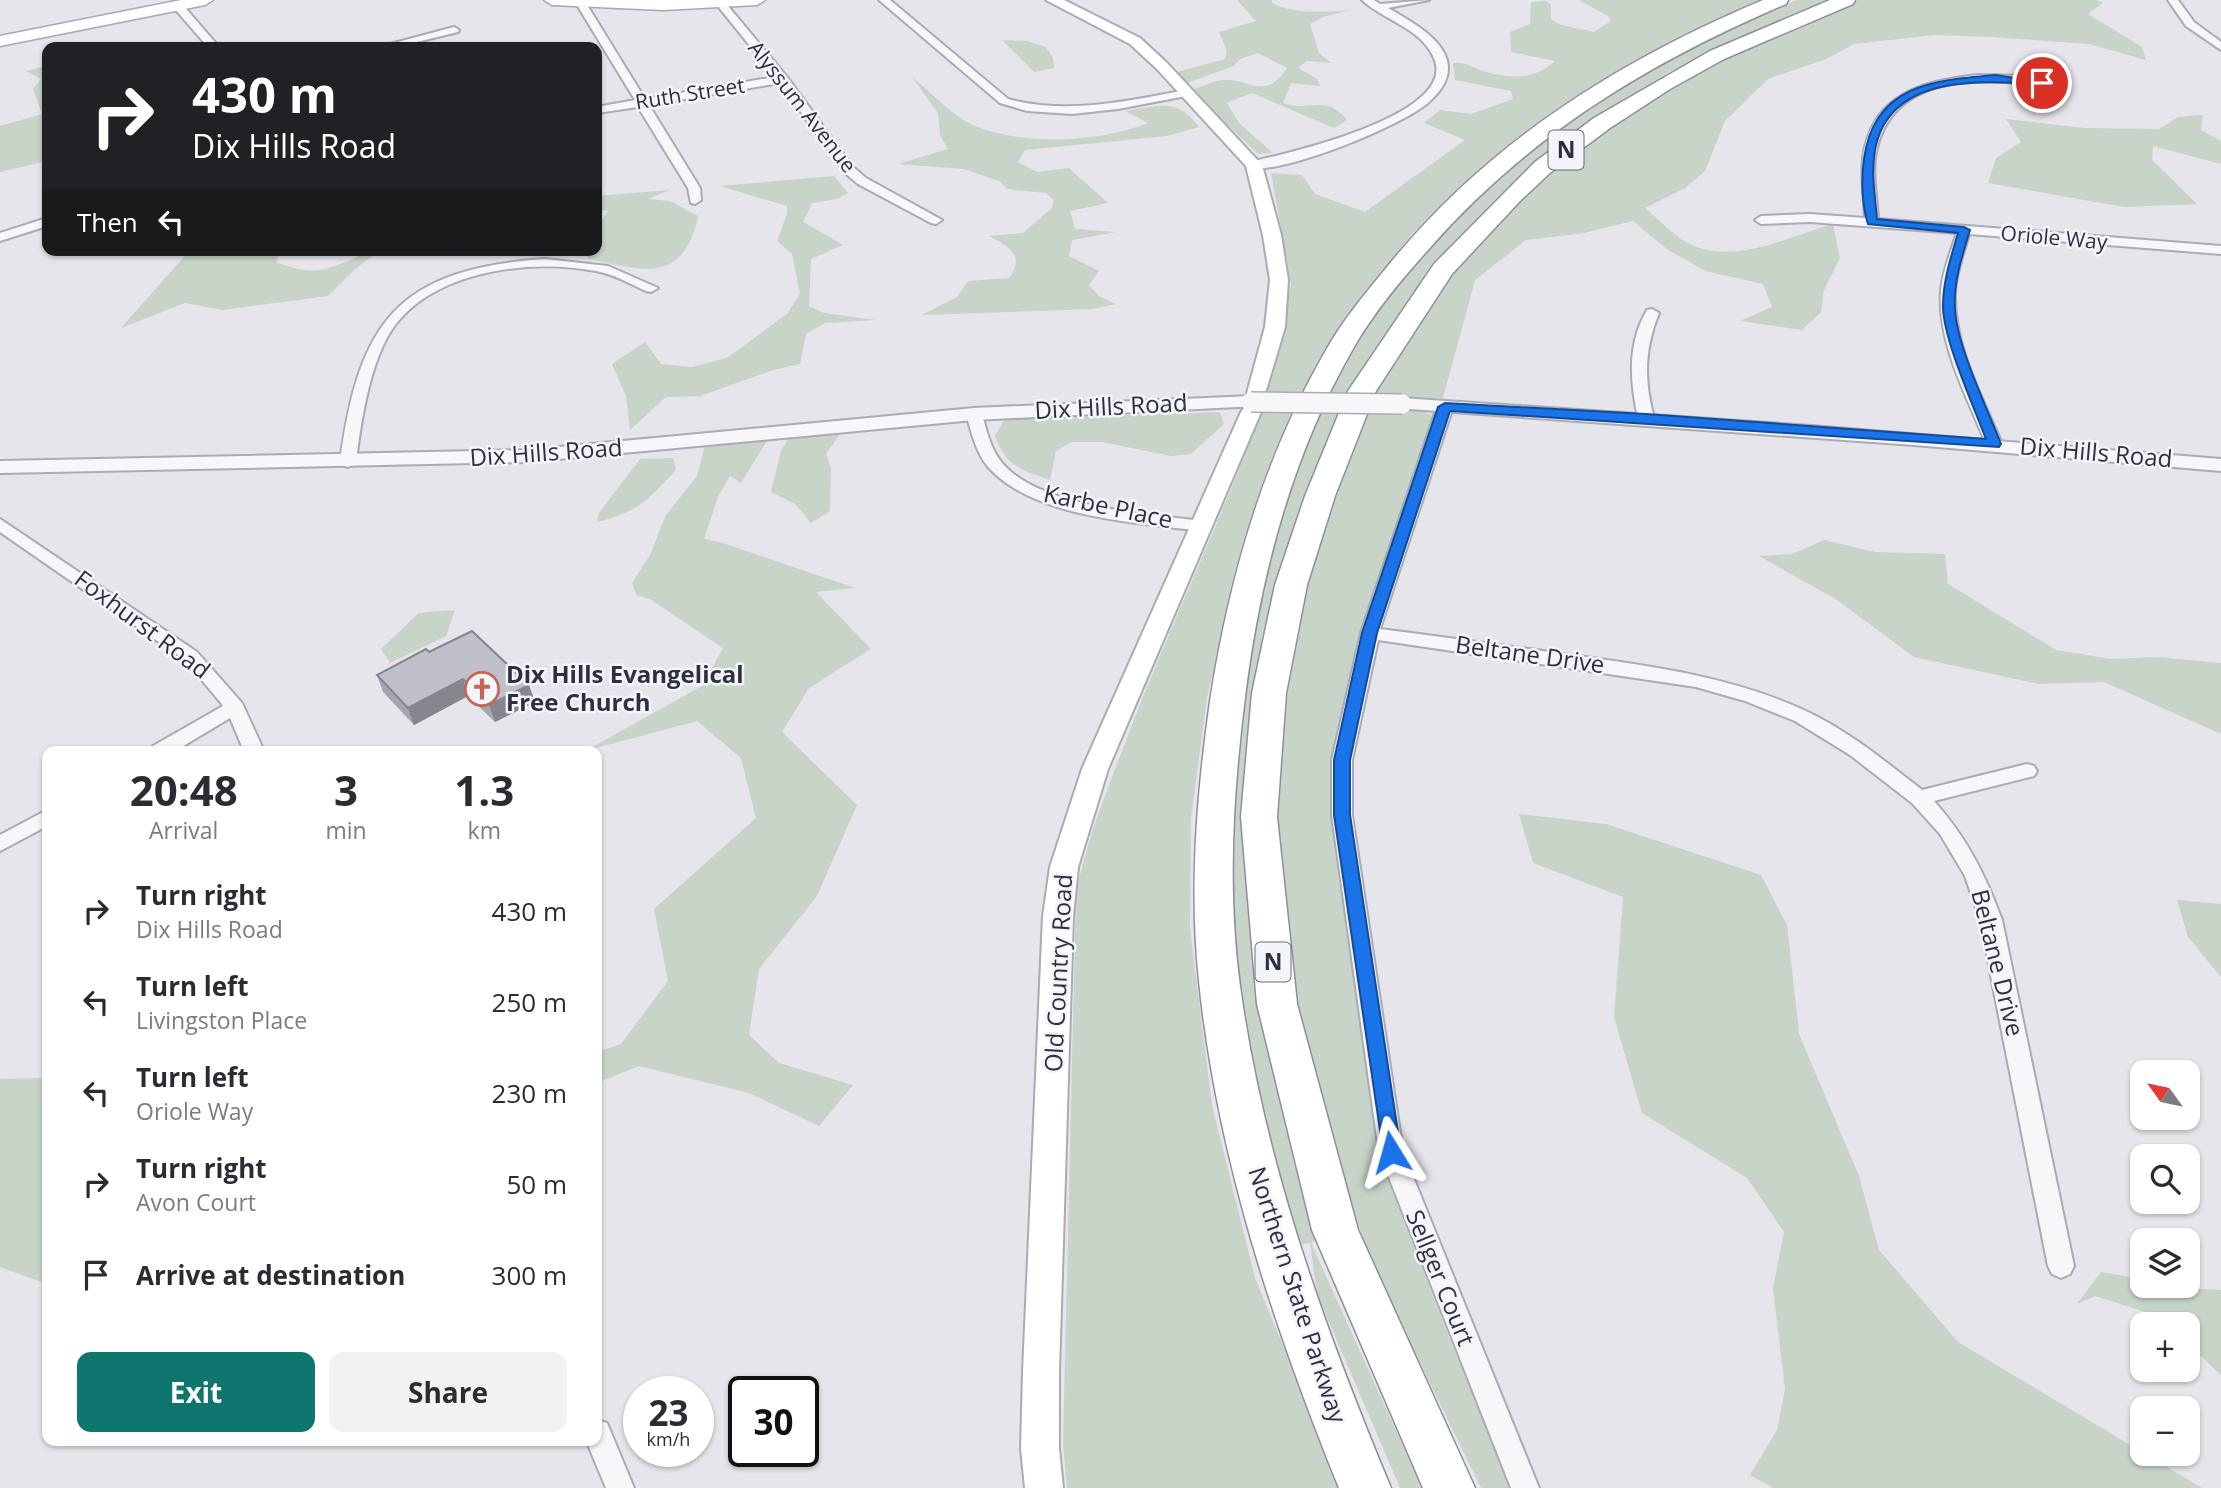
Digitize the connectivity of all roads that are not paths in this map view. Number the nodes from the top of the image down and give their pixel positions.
1 (205, 0) edge
2 (552, 0) edge
3 (757, 0) edge
4 (884, 0) edge
5 (1053, 0) edge
6 (1424, 0) edge
7 (1779, 0) edge
8 (1846, 0) edge
9 (2173, 0) edge
10 (580, 1) edge
11 (719, 2) edge
12 (1372, 3) edge
13 (178, 6) junction
14 (454, 30) dead end
15 (0, 41) edge
16 (210, 42) edge
17 (405, 42) edge
18 (2221, 47) edge
19 (783, 79) junction
20 (2063, 85) dead end
21 (1186, 93) junction
22 (642, 102) junction
23 (602, 109) edge
24 (1254, 164) junction
25 (695, 200) dead end
26 (936, 220) dead end
27 (1761, 220) dead end
28 (1872, 222) junction
29 (42, 224) edge
30 (1964, 230) junction
31 (0, 237) edge
32 (2221, 250) edge
33 (651, 288) dead end
34 (1652, 313) dead end
35 (1445, 407) junction
36 (974, 414) junction
37 (1646, 418) junction
38 (1994, 444) junction
39 (348, 462) junction
40 (2221, 465) edge
41 (0, 467) edge
42 (0, 524) edge
43 (1202, 526) junction
44 (1370, 633) junction
45 (235, 707) junction
46 (169, 746) edge
47 (252, 746) edge
48 (2026, 771) dead end
49 (1919, 797) junction
50 (42, 820) edge
51 (0, 844) edge
52 (2061, 1266) dead end
53 (602, 1445) edge
54 (620, 1488) edge
55 (1044, 1488) edge
56 (1365, 1488) edge
57 (1449, 1488) edge
58 (1525, 1488) edge

1 - 13 main road
2 - 10 main road
3 - 11 main road
4 - 21 street
5 - 21 main road
6 - 12 street
7 - 56 highway, Northern State Parkway / N
8 - 57 highway, N
9 - 18 street
10 - 11 main road
10 - 22 street
11 - 19 street, Alyssum Avenue
12 - 24 street
13 - 15 main road
13 - 16 street
14 - 17 street
19 - 22 street, Ruth Street
19 - 26 street, Alyssum Avenue
20 - 28 street
21 - 24 main road
22 - 23 street, Ruth Street
22 - 25 street
24 - 43 main road, Old Country Road
27 - 28 street, Oriole Way
28 - 30 street, Oriole Way
29 - 31 street
30 - 32 street, Oriole Way
30 - 38 street
33 - 39 street
34 - 37 street
35 - 36 street, Dix Hills Road, bridge
35 - 37 street, Dix Hills Road
35 - 44 street, Sellger Court
36 - 39 street, Dix Hills Road
36 - 43 street, Karbe Place
37 - 38 street, Dix Hills Road
38 - 40 street, Dix Hills Road
39 - 41 street, Dix Hills Road
42 - 45 street, Foxhurst Road
43 - 55 main road, Old Country Road
44 - 49 street, Beltane Drive
44 - 58 street, Sellger Court
45 - 46 street
45 - 47 street, Foxhurst Road
48 - 49 street
49 - 52 street, Beltane Drive
50 - 51 street
53 - 54 street

